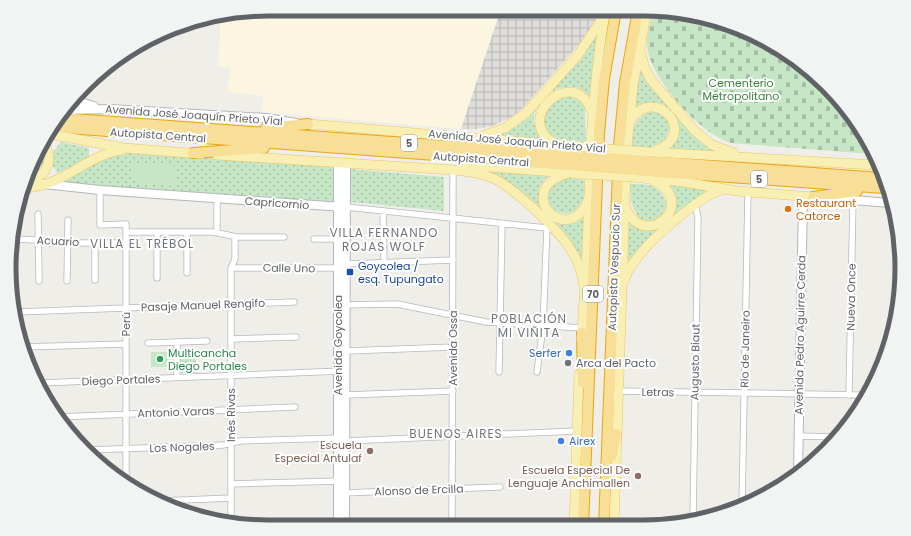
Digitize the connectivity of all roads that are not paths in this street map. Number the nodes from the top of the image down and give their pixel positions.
1 (605, 16) edge
2 (608, 16) edge
3 (609, 16) edge
4 (637, 16) edge
5 (646, 16) edge
6 (640, 45) junction
7 (79, 102) edge
8 (110, 109) junction
9 (72, 110) edge
10 (593, 113) junction
11 (65, 118) edge
12 (308, 124) junction
13 (628, 125) junction
14 (59, 127) edge
15 (234, 130) junction
16 (54, 135) edge
17 (476, 137) junction
18 (559, 145) junction
19 (304, 146) junction
20 (133, 149) junction
21 (46, 150) edge
22 (649, 152) junction
23 (193, 153) junction
24 (753, 158) junction
25 (584, 161) junction
26 (342, 163) junction
27 (373, 165) junction
28 (633, 165) junction
29 (873, 165) edge
30 (453, 170) junction
31 (571, 173) junction
32 (647, 178) junction
33 (878, 178) edge
34 (31, 181) edge
35 (30, 184) edge
36 (46, 184) junction
37 (30, 185) edge
38 (882, 188) edge
39 (882, 188) edge
40 (100, 190) junction
41 (724, 190) junction
42 (748, 192) junction
43 (589, 197) junction
44 (808, 197) junction
45 (217, 198) junction
46 (853, 200) junction
47 (886, 203) edge
48 (625, 204) junction
49 (695, 204) junction
50 (342, 207) junction
51 (383, 211) junction
52 (38, 214) dead end
53 (453, 219) junction
54 (68, 220) dead end
55 (502, 224) junction
56 (127, 232) junction
57 (158, 232) junction
58 (187, 232) junction
59 (217, 232) junction
60 (235, 237) junction
61 (284, 237) dead end
62 (18, 239) edge
63 (338, 239) junction
64 (39, 240) junction
65 (314, 240) dead end
66 (68, 243) junction
67 (95, 243) junction
68 (126, 243) junction
69 (453, 260) junction
70 (384, 263) junction
71 (346, 264) junction
72 (231, 268) junction
73 (338, 268) junction
74 (187, 273) dead end
75 (157, 278) dead end
76 (95, 280) dead end
77 (39, 281) dead end
78 (67, 281) dead end
79 (584, 287) junction
80 (622, 290) junction
81 (294, 302) dead end
82 (231, 304) junction
83 (342, 305) junction
84 (126, 308) junction
85 (20, 312) edge
86 (453, 315) junction
87 (500, 323) junction
88 (543, 326) junction
89 (582, 330) junction
90 (296, 337) dead end
91 (231, 339) junction
92 (207, 341) dead end
93 (177, 342) junction
94 (148, 343) dead end
95 (126, 344) junction
96 (453, 347) junction
97 (29, 348) edge
98 (346, 351) junction
99 (342, 371) junction
100 (499, 372) dead end
101 (537, 372) dead end
102 (231, 375) junction
103 (177, 377) junction
104 (126, 379) junction
105 (44, 383) edge
106 (453, 391) junction
107 (618, 391) junction
108 (695, 392) junction
109 (744, 393) junction
110 (799, 394) junction
111 (346, 395) junction
112 (849, 395) junction
113 (860, 395) edge
114 (295, 407) dead end
115 (231, 410) junction
116 (126, 414) junction
117 (65, 417) edge
118 (576, 431) junction
119 (616, 434) junction
120 (452, 436) junction
121 (798, 436) junction
122 (829, 437) edge
123 (342, 439) junction
124 (231, 443) junction
125 (126, 449) junction
126 (94, 450) edge
127 (586, 455) junction
128 (798, 466) edge
129 (126, 476) edge
130 (342, 481) junction
131 (231, 484) junction
132 (500, 487) dead end
133 (452, 489) junction
134 (342, 493) junction
135 (231, 498) junction
136 (742, 500) edge
137 (171, 501) edge
138 (693, 515) edge
139 (231, 517) edge
140 (339, 520) edge
141 (344, 520) edge
142 (452, 520) edge
143 (574, 520) edge
144 (584, 520) edge
145 (604, 520) edge
146 (605, 520) edge
147 (614, 520) edge

1 - 17 main road
2 - 10 main road
3 - 127 highway, Autopista Vespucio Sur / 70
4 - 145 highway, Autopista Vespucio Sur / 70
5 - 6 main road
6 - 13 main road
6 - 24 main road
7 - 8 street
8 - 9 street, Avenida José Joaquín Prieto Vial
8 - 12 street, Avenida José Joaquín Prieto Vial
10 - 18 main road
10 - 43 main road
11 - 15 highway, Autopista Central / 5
12 - 15 highway
12 - 17 main road, Avenida José Joaquín Prieto Vial
13 - 22 main road
13 - 48 main road
14 - 19 highway, Autopista Central / 5
15 - 25 highway, Autopista Central / 5
16 - 20 main road, Avenida José Joaquín Prieto Vial
17 - 18 main road, Avenida José Joaquín Prieto Vial
18 - 25 main road, Avenida José Joaquín Prieto Vial
19 - 23 highway
19 - 25 highway, Autopista Central / 5
20 - 23 main road, Avenida José Joaquín Prieto Vial
20 - 36 main road
21 - 34 main road
22 - 24 main road, Avenida José Joaquín Prieto Vial
22 - 28 main road, Avenida José Joaquín Prieto Vial
23 - 26 main road, Avenida José Joaquín Prieto Vial
24 - 29 main road, Avenida José Joaquín Prieto Vial
25 - 28 highway, Autopista Central / 5, bridge
25 - 28 main road, Avenida José Joaquín Prieto Vial, bridge
25 - 31 main road, Avenida José Joaquín Prieto Vial
26 - 27 main road, Avenida José Joaquín Prieto Vial
26 - 50 street, Avenida Goycolea
27 - 30 main road, Avenida José Joaquín Prieto Vial
27 - 31 main road, Avenida José Joaquín Prieto Vial
28 - 32 main road, Avenida José Joaquín Prieto Vial
28 - 33 highway, Autopista Central / 5
28 - 38 highway, Autopista Central / 5
30 - 53 street, Avenida Ossa
30 - 79 main road, Avenida José Joaquín Prieto Vial
31 - 43 main road
32 - 41 main road, Avenida José Joaquín Prieto Vial
32 - 48 main road
35 - 36 main road
36 - 40 street, Capricornio
37 - 40 street, Capricornio
39 - 44 highway
40 - 45 street, Capricornio
40 - 56 street
41 - 42 main road, Avenida José Joaquín Prieto Vial
41 - 49 main road, Avenida José Joaquín Prieto Vial
42 - 44 main road, Avenida José Joaquín Prieto Vial
42 - 109 street, Río de Janeiro
43 - 79 main road
44 - 46 street, Avenida José Joaquín Prieto Vial
44 - 110 street, Avenida Pedro Aguirre Cerda
45 - 50 street, Capricornio
45 - 59 street
46 - 47 street, Avenida José Joaquín Prieto Vial
46 - 112 street, Nueva Once
48 - 80 main road
49 - 80 main road, Avenida José Joaquín Prieto Vial
49 - 108 street, Augusto Biaut
50 - 51 street, Capricornio
50 - 63 street, Avenida Goycolea
50 - 71 street, Avenida Goycolea
51 - 53 street, Capricornio
51 - 70 street
52 - 64 street
53 - 55 street, Capricornio
53 - 69 street, Avenida Ossa
54 - 66 street
55 - 87 street
55 - 88 street, Capricornio
56 - 57 street
56 - 68 street, Perú
57 - 58 street
57 - 75 street
58 - 59 street
58 - 74 street
59 - 60 street
60 - 61 street
60 - 72 street, Inés Rivas
62 - 64 street, Acuario
63 - 65 street
63 - 73 street, Avenida Goycolea
64 - 66 street, Acuario
64 - 77 street
66 - 67 street, Acuario
66 - 78 street
67 - 68 street, Acuario
67 - 76 street
68 - 84 street, Perú
69 - 70 street
69 - 86 street, Avenida Ossa
70 - 71 street
71 - 73 street, Calle Uno
71 - 83 street, Avenida Goycolea
72 - 73 street, Calle Uno
72 - 82 street, Inés Rivas
73 - 83 street, Avenida Goycolea
79 - 89 main road
80 - 107 main road
81 - 82 street, Pasaje Manuel Rengifo
82 - 84 street, Pasaje Manuel Rengifo
82 - 91 street, Inés Rivas
83 - 86 street
83 - 98 street, Avenida Goycolea
83 - 99 street, Avenida Goycolea
84 - 85 street, Pasaje Manuel Rengifo
84 - 95 street, Perú
86 - 87 street
86 - 96 street, Avenida Ossa
87 - 88 street
87 - 100 street
88 - 89 street
88 - 101 street
89 - 118 main road
89 - 127 highway
90 - 91 street
91 - 102 street, Inés Rivas
92 - 93 street
93 - 94 street
93 - 103 street
95 - 97 street
95 - 104 street, Perú
96 - 98 street
96 - 106 street, Avenida Ossa
98 - 99 street, Avenida Goycolea
99 - 102 street, Diego Portales
99 - 111 street, Avenida Goycolea
99 - 123 street, Avenida Goycolea
102 - 103 street, Diego Portales
102 - 115 street, Inés Rivas
103 - 104 street, Diego Portales
104 - 105 street, Diego Portales
104 - 116 street, Perú
106 - 111 street
106 - 120 street, Avenida Ossa
107 - 108 street, Letras
107 - 119 main road
108 - 109 street, Letras
108 - 138 street, Augusto Biaut
109 - 110 street, Letras
109 - 136 street, Río de Janeiro
110 - 112 street, Letras
110 - 121 street, Avenida Pedro Aguirre Cerda
111 - 123 street, Avenida Goycolea
112 - 113 street, Letras
114 - 115 street, Antonio Varas
115 - 116 street, Antonio Varas
115 - 124 street, Inés Rivas
116 - 117 street, Antonio Varas
116 - 125 street, Perú
118 - 120 street, Los Nogales
118 - 143 main road
119 - 146 highway
119 - 147 main road
120 - 123 street, Los Nogales
120 - 133 street, Avenida Ossa
121 - 122 street
121 - 128 street, Avenida Pedro Aguirre Cerda
123 - 124 street, Los Nogales
123 - 130 street, Avenida Goycolea
124 - 125 street, Los Nogales
124 - 131 street, Inés Rivas
125 - 126 street, Los Nogales
125 - 129 street, Perú
127 - 144 highway, Autopista Vespucio Sur / 70
130 - 131 street
130 - 134 street, Avenida Goycolea
131 - 135 street, Inés Rivas
132 - 133 street, Alonso de Ercilla
133 - 134 street, Alonso de Ercilla
133 - 142 street, Avenida Ossa
134 - 140 street, Avenida Goycolea
134 - 141 street, Avenida Goycolea
135 - 137 street
135 - 139 street, Inés Rivas

